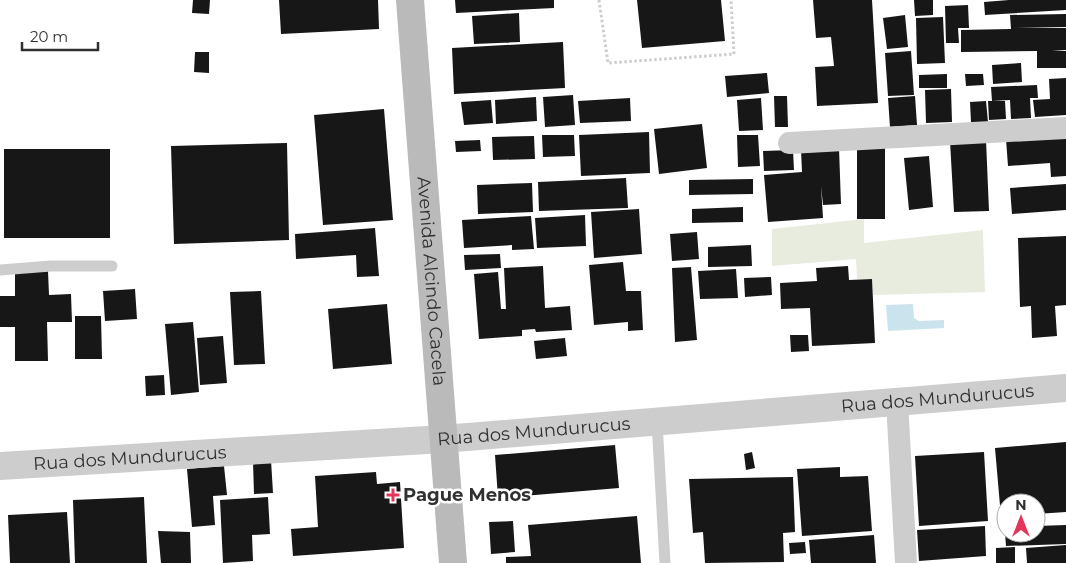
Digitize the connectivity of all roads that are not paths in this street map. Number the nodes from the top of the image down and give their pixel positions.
1 (410, 0) edge
2 (1066, 128) edge
3 (788, 144) dead end
4 (112, 266) dead end
5 (0, 270) edge
6 (1066, 388) edge
7 (897, 402) junction
8 (657, 420) junction
9 (443, 438) junction
10 (0, 466) edge
11 (453, 563) edge
12 (665, 563) edge
13 (906, 563) edge

1 - 9 main road, Avenida Alcindo Cacela
2 - 3 street
4 - 5 lane
6 - 7 street, Rua dos Mundurucus
7 - 8 street, Rua dos Mundurucus
7 - 13 street
8 - 9 street, Rua dos Mundurucus
8 - 12 lane
9 - 10 street, Rua dos Mundurucus
9 - 11 main road, Avenida Alcindo Cacela

